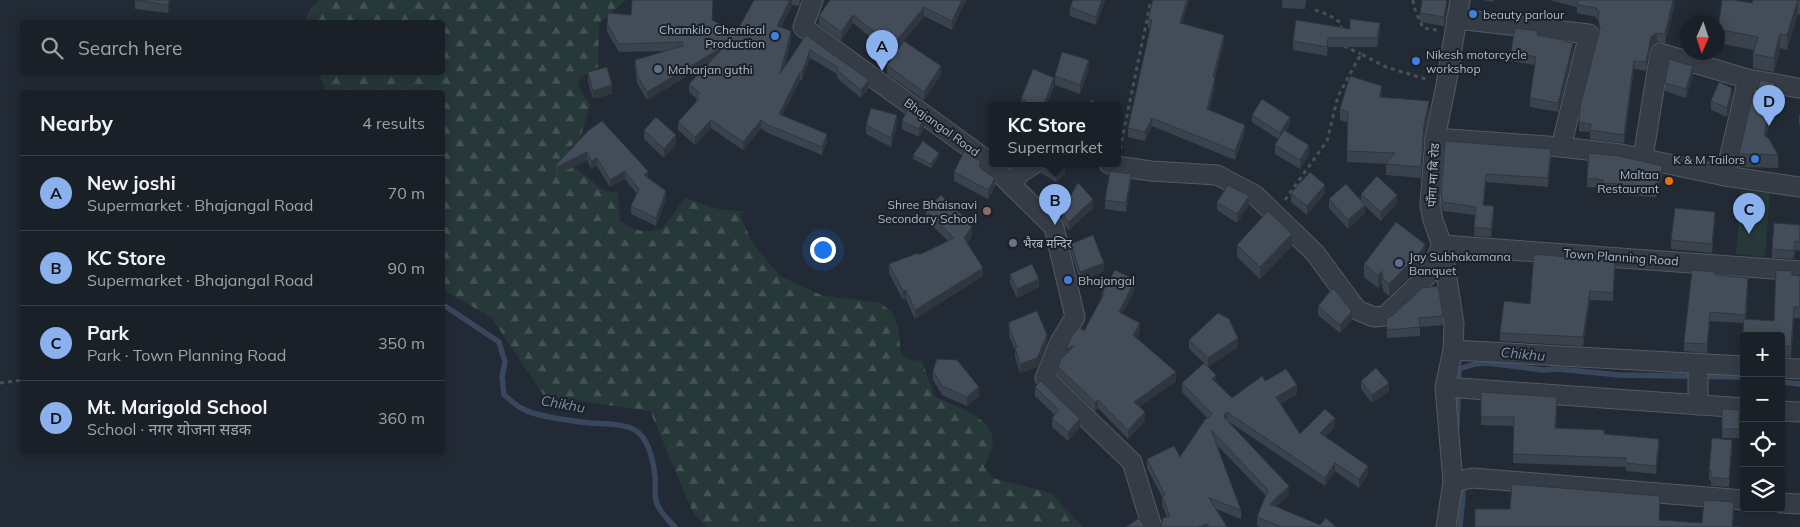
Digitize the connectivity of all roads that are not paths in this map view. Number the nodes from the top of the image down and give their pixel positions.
1 (813, 0) edge
2 (1460, 0) edge
3 (1457, 19) junction
4 (1748, 79) junction
5 (1798, 88) dead end
6 (1435, 138) junction
7 (1561, 147) junction
8 (1644, 157) junction
9 (989, 163) edge
10 (993, 167) edge
11 (1029, 167) edge
12 (1121, 167) edge
13 (1725, 176) junction
14 (1011, 185) junction
15 (1800, 187) edge
16 (1442, 245) junction
17 (1800, 271) edge
18 (1453, 350) junction
19 (1698, 363) junction
20 (1740, 366) edge
21 (1785, 368) edge
22 (1800, 369) edge
23 (1445, 387) junction
24 (1698, 405) junction
25 (1740, 408) edge
26 (1785, 410) edge
27 (1800, 412) edge
28 (1453, 482) junction
29 (1740, 500) edge
30 (1785, 503) edge
31 (1800, 504) edge
32 (1152, 527) edge
33 (1446, 527) edge

1 - 9 street, Bhajangal Road
2 - 3 street, पाँगा मा बि रोड
3 - 6 street, पाँगा मा बि रोड
3 - 7 street
4 - 5 street
4 - 8 street
4 - 13 street
6 - 7 street
6 - 16 street, पाँगा मा बि रोड
7 - 8 street
8 - 13 street
10 - 14 street, Bhajangal Road
11 - 14 street
12 - 16 street
13 - 15 street
14 - 32 street, Bhajangal Road
16 - 17 street, Town Planning Road
16 - 18 street, पाँगा मा बि रोड
18 - 19 street
18 - 23 street, पाँगा मा बि रोड
19 - 20 street
19 - 24 street
21 - 22 street
23 - 24 street
23 - 28 street, पाँगा मा बि रोड
24 - 25 street
26 - 27 street
28 - 29 street
28 - 33 street, पाँगा मा बि रोड
30 - 31 street

